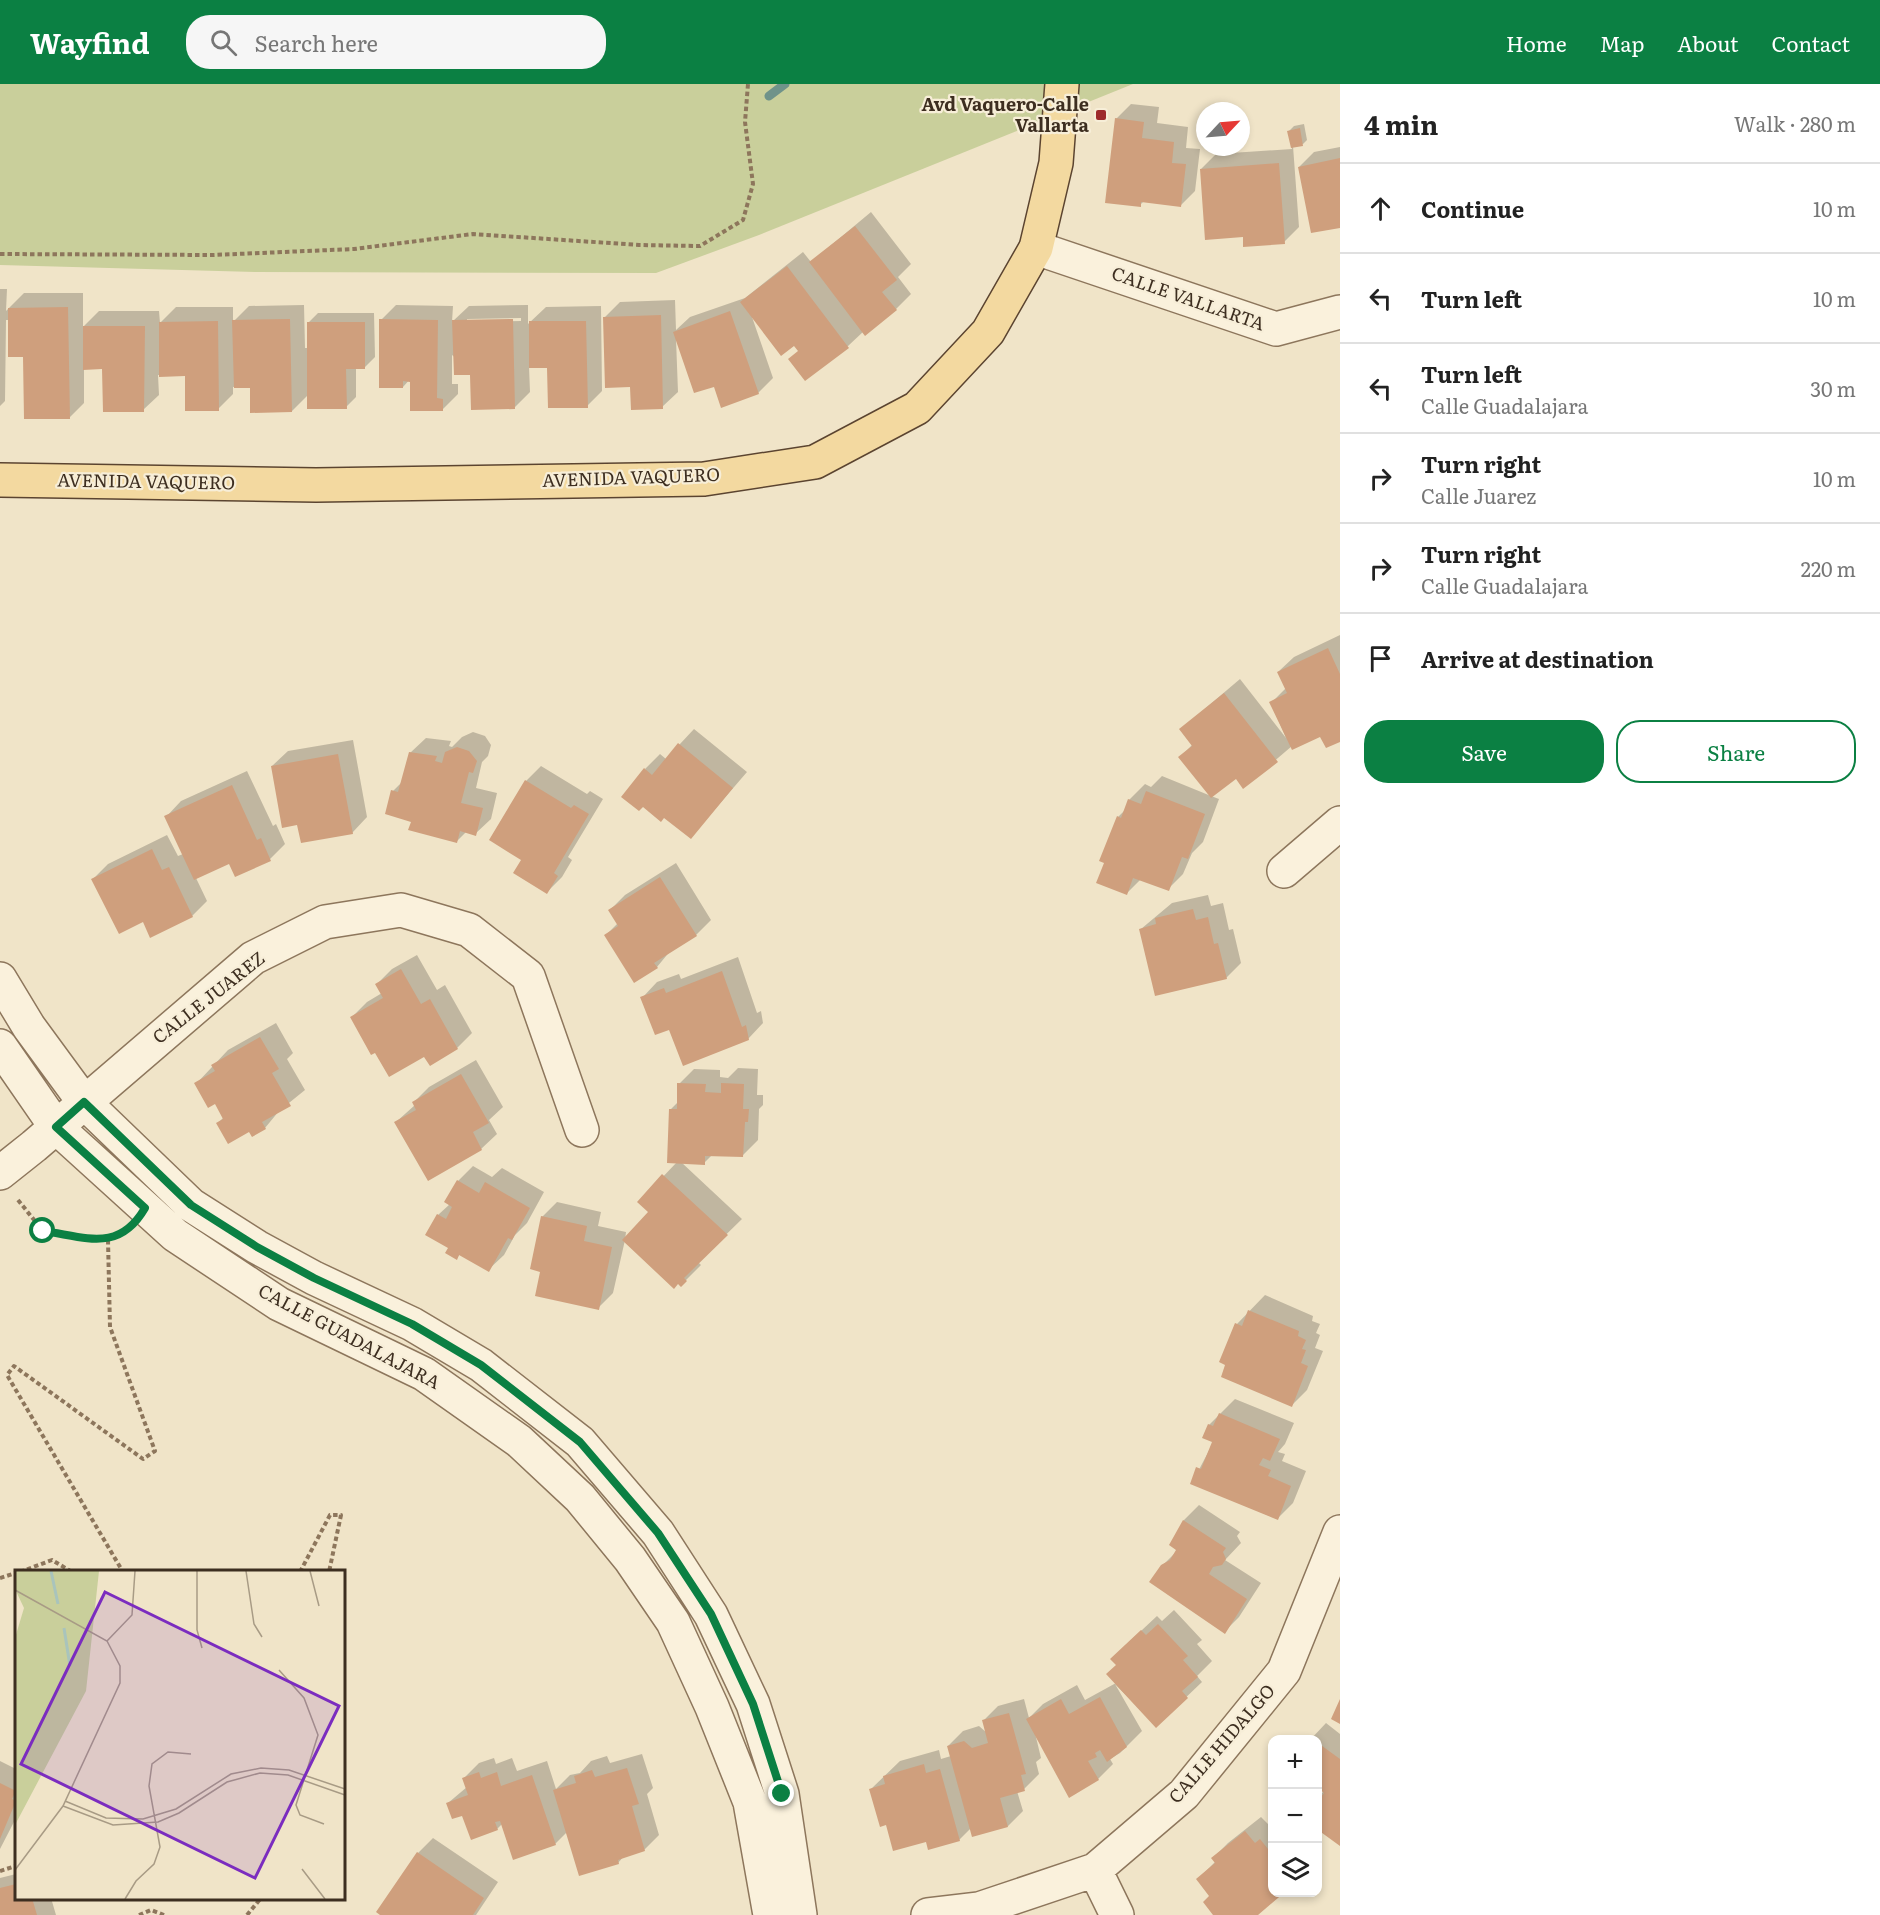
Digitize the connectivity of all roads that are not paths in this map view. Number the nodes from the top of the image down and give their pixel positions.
1 (1062, 84) edge
2 (1036, 248) junction
3 (1340, 312) edge
4 (0, 480) edge
5 (1340, 823) edge
6 (1284, 871) dead end
7 (0, 979) edge
8 (0, 1046) edge
9 (84, 1102) junction
10 (56, 1127) junction
11 (582, 1130) dead end
12 (7, 1184) edge
13 (1340, 1532) edge
14 (1095, 1870) junction
15 (770, 1915) edge
16 (800, 1915) edge
17 (928, 1915) edge
18 (1117, 1915) edge

1 - 2 main road, AVENIDA VAQUERO
2 - 3 street, CALLE VALLARTA
2 - 4 main road, AVENIDA VAQUERO
5 - 6 street
7 - 9 street, CALLE GUADALAJARA
8 - 10 street, CALLE GUADALAJARA
9 - 10 street, CALLE JUAREZ
9 - 11 street, CALLE JUAREZ
9 - 16 street, CALLE GUADALAJARA
10 - 12 street, CALLE JUAREZ
10 - 15 street, CALLE GUADALAJARA
13 - 14 street, CALLE HIDALGO
14 - 17 street, CALLE HIDALGO
14 - 18 street

